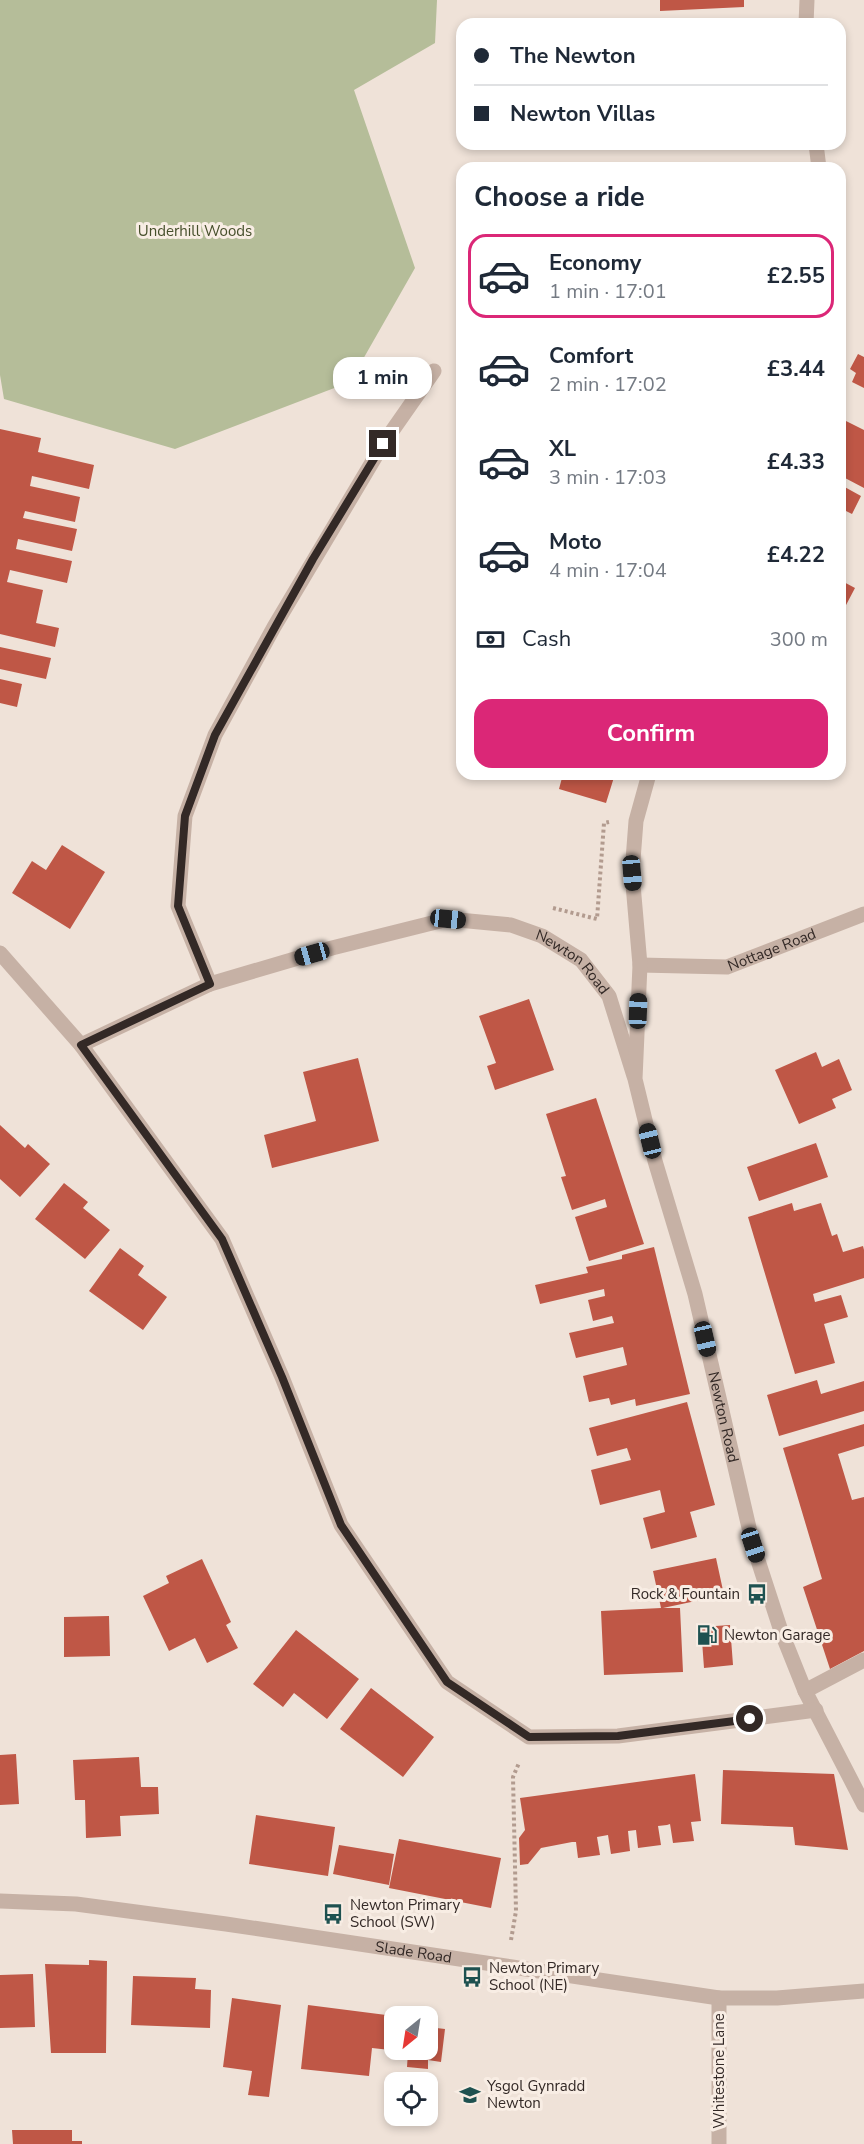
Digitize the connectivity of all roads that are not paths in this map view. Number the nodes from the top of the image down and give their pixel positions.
1 (807, 0) edge
2 (806, 18) edge
3 (434, 371) dead end
4 (647, 780) edge
5 (864, 914) edge
6 (0, 953) edge
7 (640, 965) junction
8 (210, 984) junction
9 (81, 1045) junction
10 (635, 1079) junction
11 (864, 1660) edge
12 (805, 1691) junction
13 (816, 1710) junction
14 (864, 1805) edge
15 (0, 1901) edge
16 (864, 1991) edge
17 (719, 1998) junction
18 (719, 2144) edge

1 - 2 street
3 - 8 street
4 - 7 street
5 - 7 street, Nottage Road
6 - 9 street
7 - 10 street
8 - 9 street, Newton Road
8 - 10 street, Newton Road
9 - 13 street
10 - 12 street, Newton Road
11 - 12 street
12 - 13 street, Newton Road
13 - 14 street, Newton Road
15 - 17 street, Slade Road
16 - 17 street, Slade Road
17 - 18 street, Whitestone Lane

